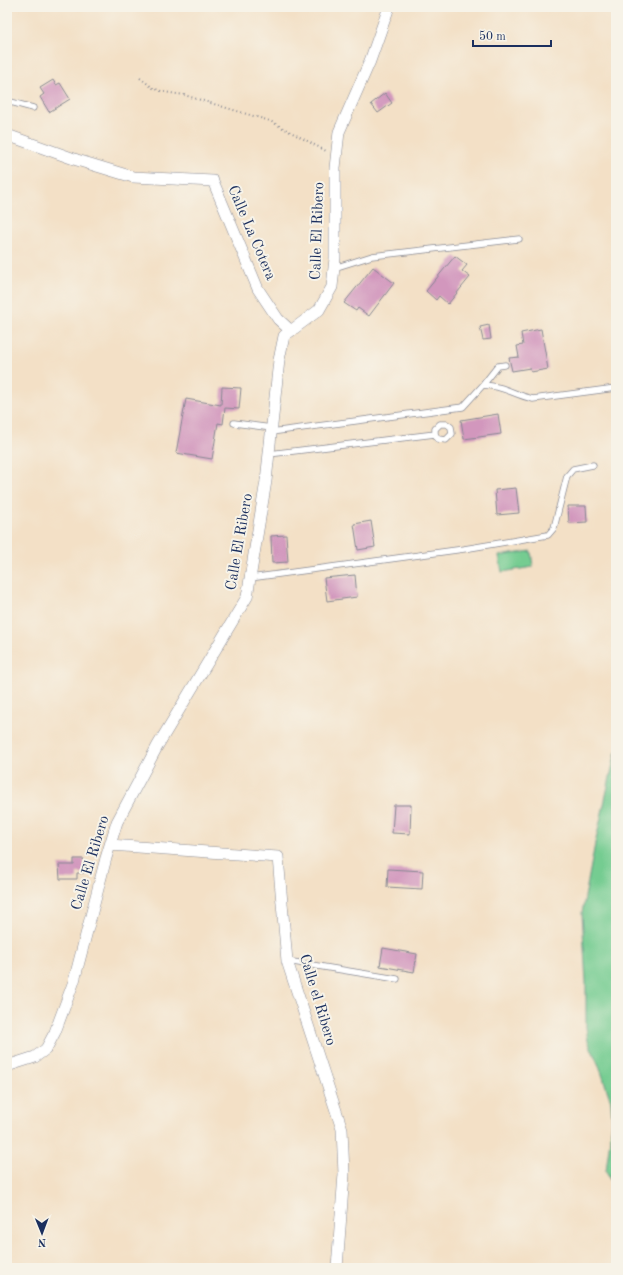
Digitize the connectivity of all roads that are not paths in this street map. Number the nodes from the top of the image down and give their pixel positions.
1 (389, 7) edge
2 (7, 101) edge
3 (33, 108) dead end
4 (7, 136) edge
5 (519, 239) dead end
6 (334, 268) junction
7 (291, 330) junction
8 (505, 365) dead end
9 (483, 386) junction
10 (616, 388) edge
11 (234, 423) dead end
12 (272, 430) junction
13 (435, 434) dead end
14 (269, 454) junction
15 (593, 465) dead end
16 (250, 578) junction
17 (110, 845) junction
18 (287, 961) junction
19 (397, 979) dead end
20 (7, 1066) edge
21 (337, 1268) edge

1 - 6 street, Calle El Ribero
2 - 3 lane
4 - 7 street, Calle La Cotera
5 - 6 lane
6 - 7 street, Calle El Ribero
7 - 12 street, Calle El Ribero
8 - 9 lane
9 - 10 lane
9 - 12 lane
11 - 12 lane
12 - 14 street, Calle El Ribero
13 - 14 lane
14 - 16 street, Calle El Ribero
15 - 16 lane
16 - 17 street, Calle El Ribero
17 - 18 street, Calle el Ribero
17 - 20 street, Calle El Ribero
18 - 19 lane
18 - 21 street, Calle el Ribero

